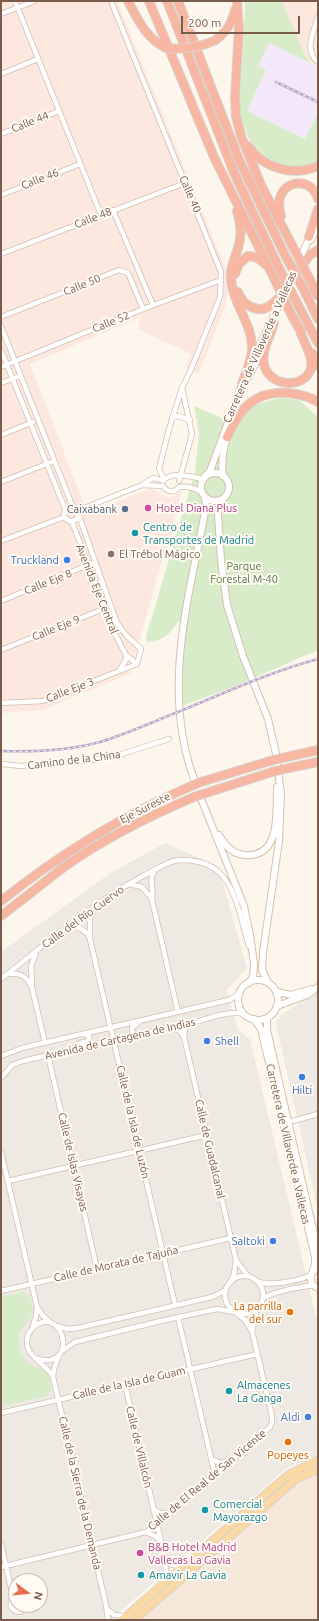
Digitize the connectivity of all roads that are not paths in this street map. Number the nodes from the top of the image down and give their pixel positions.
1 (15, 1) edge
2 (34, 1) edge
3 (112, 1) edge
4 (128, 1) edge
5 (149, 1) edge
6 (167, 1) edge
7 (178, 1) edge
8 (237, 1) edge
9 (17, 8) junction
10 (1, 14) edge
11 (318, 17) edge
12 (38, 59) junction
13 (318, 62) edge
14 (1, 74) edge
15 (59, 111) junction
16 (1, 134) edge
17 (242, 136) junction
18 (80, 164) junction
19 (318, 166) edge
20 (185, 182) junction
21 (1, 195) edge
22 (234, 198) junction
23 (318, 199) edge
24 (318, 209) edge
25 (113, 210) junction
26 (101, 215) junction
27 (318, 218) edge
28 (318, 225) edge
29 (287, 236) junction
30 (309, 237) junction
31 (318, 250) edge
32 (1, 254) edge
33 (298, 270) junction
34 (276, 274) junction
35 (221, 280) junction
36 (286, 288) junction
37 (318, 296) edge
38 (153, 305) junction
39 (143, 309) junction
40 (1, 317) edge
41 (318, 319) edge
42 (274, 323) junction
43 (1, 326) edge
44 (299, 328) junction
45 (318, 343) edge
46 (1, 350) edge
47 (15, 362) junction
48 (7, 365) junction
49 (318, 366) edge
50 (1, 367) edge
51 (20, 376) junction
52 (13, 379) junction
53 (1, 383) edge
54 (242, 384) junction
55 (182, 388) junction
56 (318, 402) edge
57 (172, 418) junction
58 (190, 420) junction
59 (38, 421) junction
60 (30, 423) junction
61 (1, 435) edge
62 (227, 437) junction
63 (54, 461) junction
64 (46, 464) junction
65 (159, 468) junction
66 (178, 476) junction
67 (223, 476) junction
68 (153, 478) junction
69 (204, 478) junction
70 (164, 479) junction
71 (1, 482) edge
72 (142, 485) junction
73 (163, 486) junction
74 (179, 487) junction
75 (203, 495) junction
76 (220, 500) junction
77 (72, 506) junction
78 (65, 509) junction
79 (79, 513) junction
80 (64, 517) junction
81 (72, 522) junction
82 (1, 541) edge
83 (95, 562) junction
84 (87, 566) junction
85 (1, 601) edge
86 (111, 606) junction
87 (105, 608) junction
88 (1, 650) edge
89 (126, 654) junction
90 (137, 664) junction
91 (118, 672) junction
92 (1, 703) edge
93 (169, 739) dead end
94 (318, 750) edge
95 (318, 762) edge
96 (1, 764) edge
97 (275, 775) junction
98 (197, 780) junction
99 (204, 800) junction
100 (155, 870) junction
101 (129, 884) junction
102 (152, 900) junction
103 (1, 901) edge
104 (96, 906) junction
105 (1, 916) edge
106 (68, 927) junction
107 (90, 940) junction
108 (38, 950) junction
109 (253, 956) junction
110 (8, 974) junction
111 (1, 979) edge
112 (249, 983) junction
113 (268, 983) junction
114 (318, 987) edge
115 (32, 988) junction
116 (276, 992) junction
117 (240, 993) junction
118 (277, 1006) junction
119 (178, 1012) junction
120 (244, 1014) junction
121 (267, 1018) junction
122 (254, 1019) junction
123 (140, 1021) junction
124 (188, 1024) junction
125 (110, 1027) junction
126 (169, 1027) junction
127 (84, 1034) junction
128 (136, 1034) junction
129 (184, 1037) junction
130 (114, 1040) junction
131 (45, 1043) junction
132 (70, 1050) junction
133 (48, 1055) junction
134 (1, 1056) edge
135 (1, 1069) edge
136 (1, 1078) edge
137 (318, 1114) edge
138 (293, 1121) dead end
139 (207, 1135) junction
140 (139, 1151) junction
141 (1, 1152) edge
142 (74, 1166) junction
143 (8, 1181) junction
144 (231, 1238) junction
145 (318, 1251) edge
146 (163, 1253) junction
147 (236, 1260) junction
148 (98, 1269) junction
149 (314, 1271) edge
150 (248, 1276) junction
151 (231, 1282) junction
152 (258, 1282) junction
153 (32, 1284) junction
154 (317, 1287) edge
155 (226, 1290) junction
156 (1, 1291) edge
157 (263, 1298) junction
158 (175, 1305) junction
159 (37, 1307) junction
160 (257, 1310) junction
161 (235, 1312) junction
162 (178, 1318) junction
163 (51, 1323) junction
164 (57, 1326) junction
165 (32, 1329) junction
166 (252, 1331) junction
167 (60, 1353) junction
168 (258, 1354) junction
169 (35, 1358) junction
170 (190, 1369) junction
171 (53, 1377) junction
172 (124, 1384) junction
173 (58, 1400) junction
174 (1, 1413) edge
175 (211, 1458) junction
176 (318, 1460) edge
177 (230, 1462) junction
178 (318, 1469) edge
179 (215, 1475) junction
180 (153, 1509) junction
181 (170, 1514) junction
182 (157, 1525) junction
183 (146, 1532) junction
184 (161, 1541) junction
185 (1, 1544) edge
186 (92, 1545) junction
187 (165, 1559) junction
188 (4, 1566) edge
189 (184, 1566) junction
190 (8, 1578) edge
191 (162, 1585) junction
192 (107, 1609) junction
193 (124, 1618) edge
194 (108, 1620) edge
195 (134, 1620) edge

1 - 9 street
2 - 9 street
3 - 20 street, Calle 40
4 - 8 highway, bridge
5 - 22 highway
6 - 34 highway
7 - 41 highway, bridge
8 - 17 highway
9 - 10 street
9 - 12 street
11 - 13 street
12 - 14 street
12 - 15 street
15 - 16 street, Calle 44
15 - 18 street
17 - 19 highway
17 - 29 highway
18 - 21 street, Calle 46
18 - 26 street
20 - 25 street, Calle 48
20 - 35 street, Calle 40
22 - 34 highway
22 - 54 highway
23 - 29 highway
24 - 30 highway
25 - 26 street, Calle 48
25 - 38 street
26 - 32 street, Calle 48
27 - 30 main road, Carretera de Villaverde a Vallecas
28 - 33 main road, Carretera de Villaverde a Vallecas
29 - 37 highway, bridge
30 - 36 main road, Carretera de Villaverde a Vallecas
31 - 33 highway
33 - 42 main road, Carretera de Villaverde a Vallecas
34 - 36 highway
34 - 44 highway, bridge
34 - 45 highway, bridge
35 - 38 street, Calle 52
35 - 55 street, Calle 40
36 - 54 main road, Carretera de Villaverde a Vallecas
38 - 39 street, Calle 52
39 - 40 street, Calle 50
39 - 47 street, Calle 52
42 - 44 highway
42 - 62 main road, Carretera de Villaverde a Vallecas
43 - 47 street
44 - 49 highway
46 - 48 street
47 - 48 street, Calle 52
47 - 51 street
48 - 50 street, Calle 52
48 - 52 street
51 - 52 street
51 - 59 street
52 - 53 street
52 - 60 street
54 - 69 main road, Carretera de Villaverde a Vallecas
55 - 57 street, Calle 40
55 - 58 street
56 - 62 highway
57 - 58 street
57 - 65 street, Calle 40
58 - 66 street
59 - 60 street
59 - 63 street
60 - 61 street
60 - 64 street
62 - 67 main road, Carretera de Villaverde a Vallecas
63 - 64 street
63 - 77 street
64 - 71 street
64 - 78 street
65 - 68 street, Calle 40
65 - 70 street
66 - 69 street
66 - 70 street
66 - 74 street
67 - 69 main road
67 - 76 main road
68 - 70 street
68 - 72 street
69 - 75 main road
70 - 73 street
72 - 73 street
72 - 79 street
73 - 74 street
74 - 75 street
75 - 76 main road
75 - 98 main road
76 - 97 main road
77 - 78 street
77 - 79 street
78 - 80 street
79 - 81 street
79 - 83 street, Avenida Eje Central
80 - 81 street
80 - 82 street
81 - 84 street, Avenida Eje Central
83 - 84 street, Calle Eje 8
83 - 86 street, Avenida Eje Central
84 - 85 street, Calle Eje 8
84 - 87 street, Avenida Eje Central
86 - 87 street, Calle Eje 9
86 - 90 street, Avenida Eje Central
87 - 88 street, Calle Eje 9
87 - 89 street, Avenida Eje Central
89 - 90 street, Avenida Eje Central
89 - 91 street
90 - 91 street, Calle Eje 3
91 - 92 street, Calle Eje 3
93 - 96 street, Camino de la China
94 - 98 highway, Eje Sureste, bridge
95 - 97 highway, Eje Sureste, bridge
97 - 99 highway, Eje Sureste
97 - 99 main road
97 - 113 main road
98 - 103 highway, Eje Sureste, bridge
99 - 105 highway, Eje Sureste, bridge
99 - 109 main road
100 - 101 street, Calle del Río Cuervo
100 - 102 street
100 - 109 street, Calle del Río Cuervo
101 - 102 street
101 - 104 street, Calle del Río Cuervo
102 - 119 street
104 - 106 street, Calle del Río Cuervo
104 - 107 street, Calle de la Isla de Luzón
106 - 107 street
106 - 108 street, Calle del Río Cuervo
107 - 125 street, Calle de la Isla de Luzón
108 - 110 street, Calle del Río Cuervo
108 - 115 street
109 - 112 main road
110 - 111 street, Calle del Río Cuervo
110 - 115 street
112 - 113 main road
112 - 117 main road
113 - 116 main road
114 - 116 main road
114 - 118 main road
115 - 131 street
116 - 118 main road
117 - 119 street, Avenida de Cartagena de Indias
117 - 120 main road
118 - 121 main road
119 - 123 street, Avenida de Cartagena de Indias
120 - 122 main road
120 - 124 street, Avenida de Cartagena de Indias
121 - 122 main road
121 - 145 main road, Carretera de Villaverde a Vallecas
122 - 149 main road, Carretera de Villaverde a Vallecas
123 - 125 street, Avenida de Cartagena de Indias
123 - 128 street
124 - 126 street, Avenida de Cartagena de Indias
124 - 129 street
125 - 127 street, Avenida de Cartagena de Indias
125 - 130 street, Calle de la Isla de Luzón
126 - 128 street, Avenida de Cartagena de Indias
126 - 129 street
127 - 131 street, Avenida de Cartagena de Indias
127 - 132 street
128 - 130 street, Avenida de Cartagena de Indias
129 - 139 street, Calle de Guadalcanal
130 - 132 street, Avenida de Cartagena de Indias
130 - 140 street, Calle de la Isla de Luzón
131 - 134 street, Avenida de Cartagena de Indias
132 - 133 street, Avenida de Cartagena de Indias
133 - 136 street, Avenida de Cartagena de Indias
133 - 142 street, Calle de Islas Visayas
135 - 136 street
137 - 138 street
139 - 140 street
139 - 144 street, Calle de Guadalcanal
140 - 142 street
140 - 146 street, Calle de la Isla de Luzón
141 - 143 street
142 - 143 street
142 - 148 street, Calle de Islas Visayas
143 - 153 street
144 - 146 street, Calle de Morata de Tajuña
144 - 147 street, Calle de Guadalcanal
146 - 148 street, Calle de Morata de Tajuña
146 - 158 street, Calle de la Isla de Luzón
147 - 150 street, Calle de Guadalcanal
147 - 151 street, Calle de Guadalcanal
148 - 153 street, Calle de Morata de Tajuña
149 - 152 street
149 - 154 main road, Carretera de Villaverde a Vallecas
150 - 151 street
150 - 152 street
151 - 155 street
152 - 157 street
153 - 156 street, Calle de Morata de Tajuña
153 - 159 street
154 - 157 street
155 - 158 street
155 - 161 street
157 - 160 street
158 - 164 street
159 - 163 street
159 - 165 street
160 - 161 street
160 - 166 street, Calle de El Real de San Vicente
161 - 162 street
161 - 166 street, Calle de El Real de San Vicente
162 - 167 street
162 - 170 street
163 - 164 street
163 - 165 street
164 - 167 street
165 - 169 street
166 - 168 street, Calle de El Real de San Vicente
167 - 169 street
167 - 171 street, Calle de la Sierra de la Demanda
168 - 170 street, Calle de la Isla de Guam
168 - 177 street, Calle de El Real de San Vicente
169 - 171 street, Calle de la Sierra de la Demanda
170 - 172 street, Calle de la Isla de Guam
170 - 175 street
171 - 173 street, Calle de la Sierra de la Demanda
172 - 173 street, Calle de la Isla de Guam
172 - 180 street, Calle de Villalcón
173 - 174 street, Calle de la Isla de Guam
173 - 186 street, Calle de la Sierra de la Demanda
175 - 177 street
175 - 179 street
176 - 189 main road
177 - 179 street, Calle de El Real de San Vicente
178 - 195 main road
179 - 181 street, Calle de El Real de San Vicente
180 - 181 street
180 - 182 street, Calle de Villalcón
181 - 182 street, Calle de El Real de San Vicente
182 - 183 street, Calle de El Real de San Vicente
182 - 184 street, Calle de Villalcón
183 - 184 street
183 - 186 street, Calle de El Real de San Vicente
184 - 187 street, Calle de Villalcón
185 - 188 street
186 - 188 street, Calle de El Real de San Vicente
186 - 192 street, Calle de la Sierra de la Demanda
187 - 189 street
187 - 191 street, Calle de Villalcón
188 - 190 street
189 - 191 main road
191 - 193 main road
192 - 193 street
192 - 194 street, Calle de la Sierra de la Demanda

